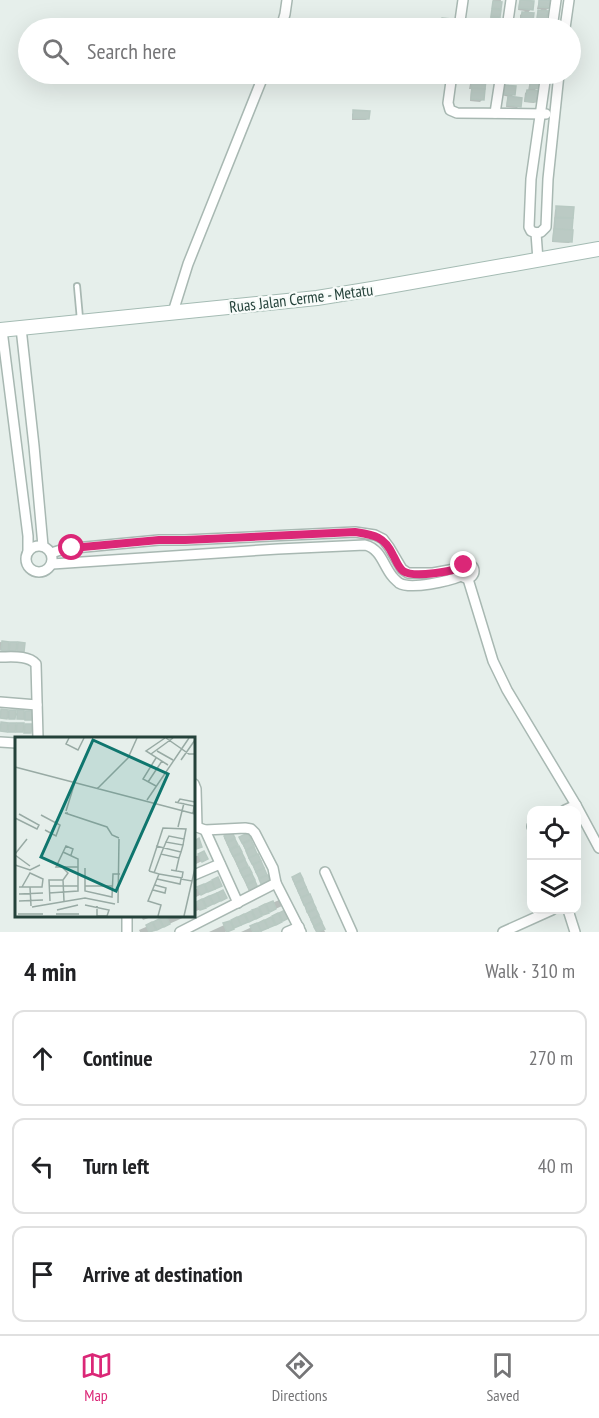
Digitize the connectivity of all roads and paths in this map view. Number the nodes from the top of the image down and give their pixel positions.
1 (286, 0) edge
2 (463, 0) edge
3 (511, 0) edge
4 (556, 0) edge
5 (569, 0) edge
6 (284, 18) edge
7 (460, 18) edge
8 (508, 18) edge
9 (553, 18) edge
10 (566, 18) edge
11 (260, 84) edge
12 (451, 84) edge
13 (499, 84) edge
14 (544, 84) edge
15 (558, 84) edge
16 (495, 113) junction
17 (540, 114) junction
18 (554, 114) junction
19 (548, 178) junction
20 (531, 179) junction
21 (536, 233) junction
22 (599, 249) edge
23 (538, 260) junction
24 (77, 286) dead end
25 (173, 312) junction
26 (80, 322) junction
27 (21, 328) junction
28 (1, 330) edge
29 (34, 446) junction
30 (18, 449) junction
31 (185, 540) junction
32 (43, 546) junction
33 (28, 552) junction
34 (51, 553) junction
35 (186, 556) junction
36 (52, 564) junction
37 (463, 574) junction
38 (0, 657) edge
39 (0, 702) edge
40 (37, 705) junction
41 (38, 737) edge
42 (0, 742) edge
43 (15, 743) edge
44 (195, 786) edge
45 (576, 805) joint
46 (198, 828) edge
47 (599, 848) edge
48 (220, 864) junction
49 (325, 872) dead end
50 (195, 875) edge
51 (276, 883) junction
52 (238, 903) junction
53 (544, 914) edge
54 (570, 914) edge
55 (523, 928) edge
56 (300, 930) edge
57 (180, 932) edge
58 (287, 932) edge
59 (352, 932) edge
60 (503, 932) edge
61 (575, 932) edge

1 - 6 street
2 - 7 street
3 - 8 street
4 - 9 street
5 - 10 street
11 - 25 street
12 - 16 street
13 - 16 street
14 - 17 street
15 - 18 street
16 - 17 street
17 - 18 street
17 - 20 street
18 - 19 street
19 - 20 street
19 - 21 street
20 - 21 street
21 - 23 street
22 - 23 main road, Ruas Jalan Cerme - Metatu
23 - 25 main road, Ruas Jalan Cerme - Metatu
24 - 26 lane
25 - 26 main road, Ruas Jalan Cerme - Metatu
26 - 27 main road, Ruas Jalan Cerme - Metatu
27 - 28 main road, Ruas Jalan Cerme - Metatu
27 - 29 street
28 - 30 street
29 - 30 street
29 - 32 street
30 - 33 street
31 - 34 street
31 - 35 street
31 - 37 street
32 - 33 street
32 - 34 street
33 - 36 street
34 - 36 street
35 - 36 street
35 - 37 street
37 - 45 street
38 - 40 street
39 - 40 street
40 - 41 street
42 - 43 street
44 - 46 street
45 - 47 street
46 - 48 street
46 - 51 street
48 - 50 street
48 - 52 street
49 - 59 street
51 - 52 street
51 - 56 street
52 - 57 street
53 - 55 street
54 - 61 street
55 - 60 street
56 - 58 street

